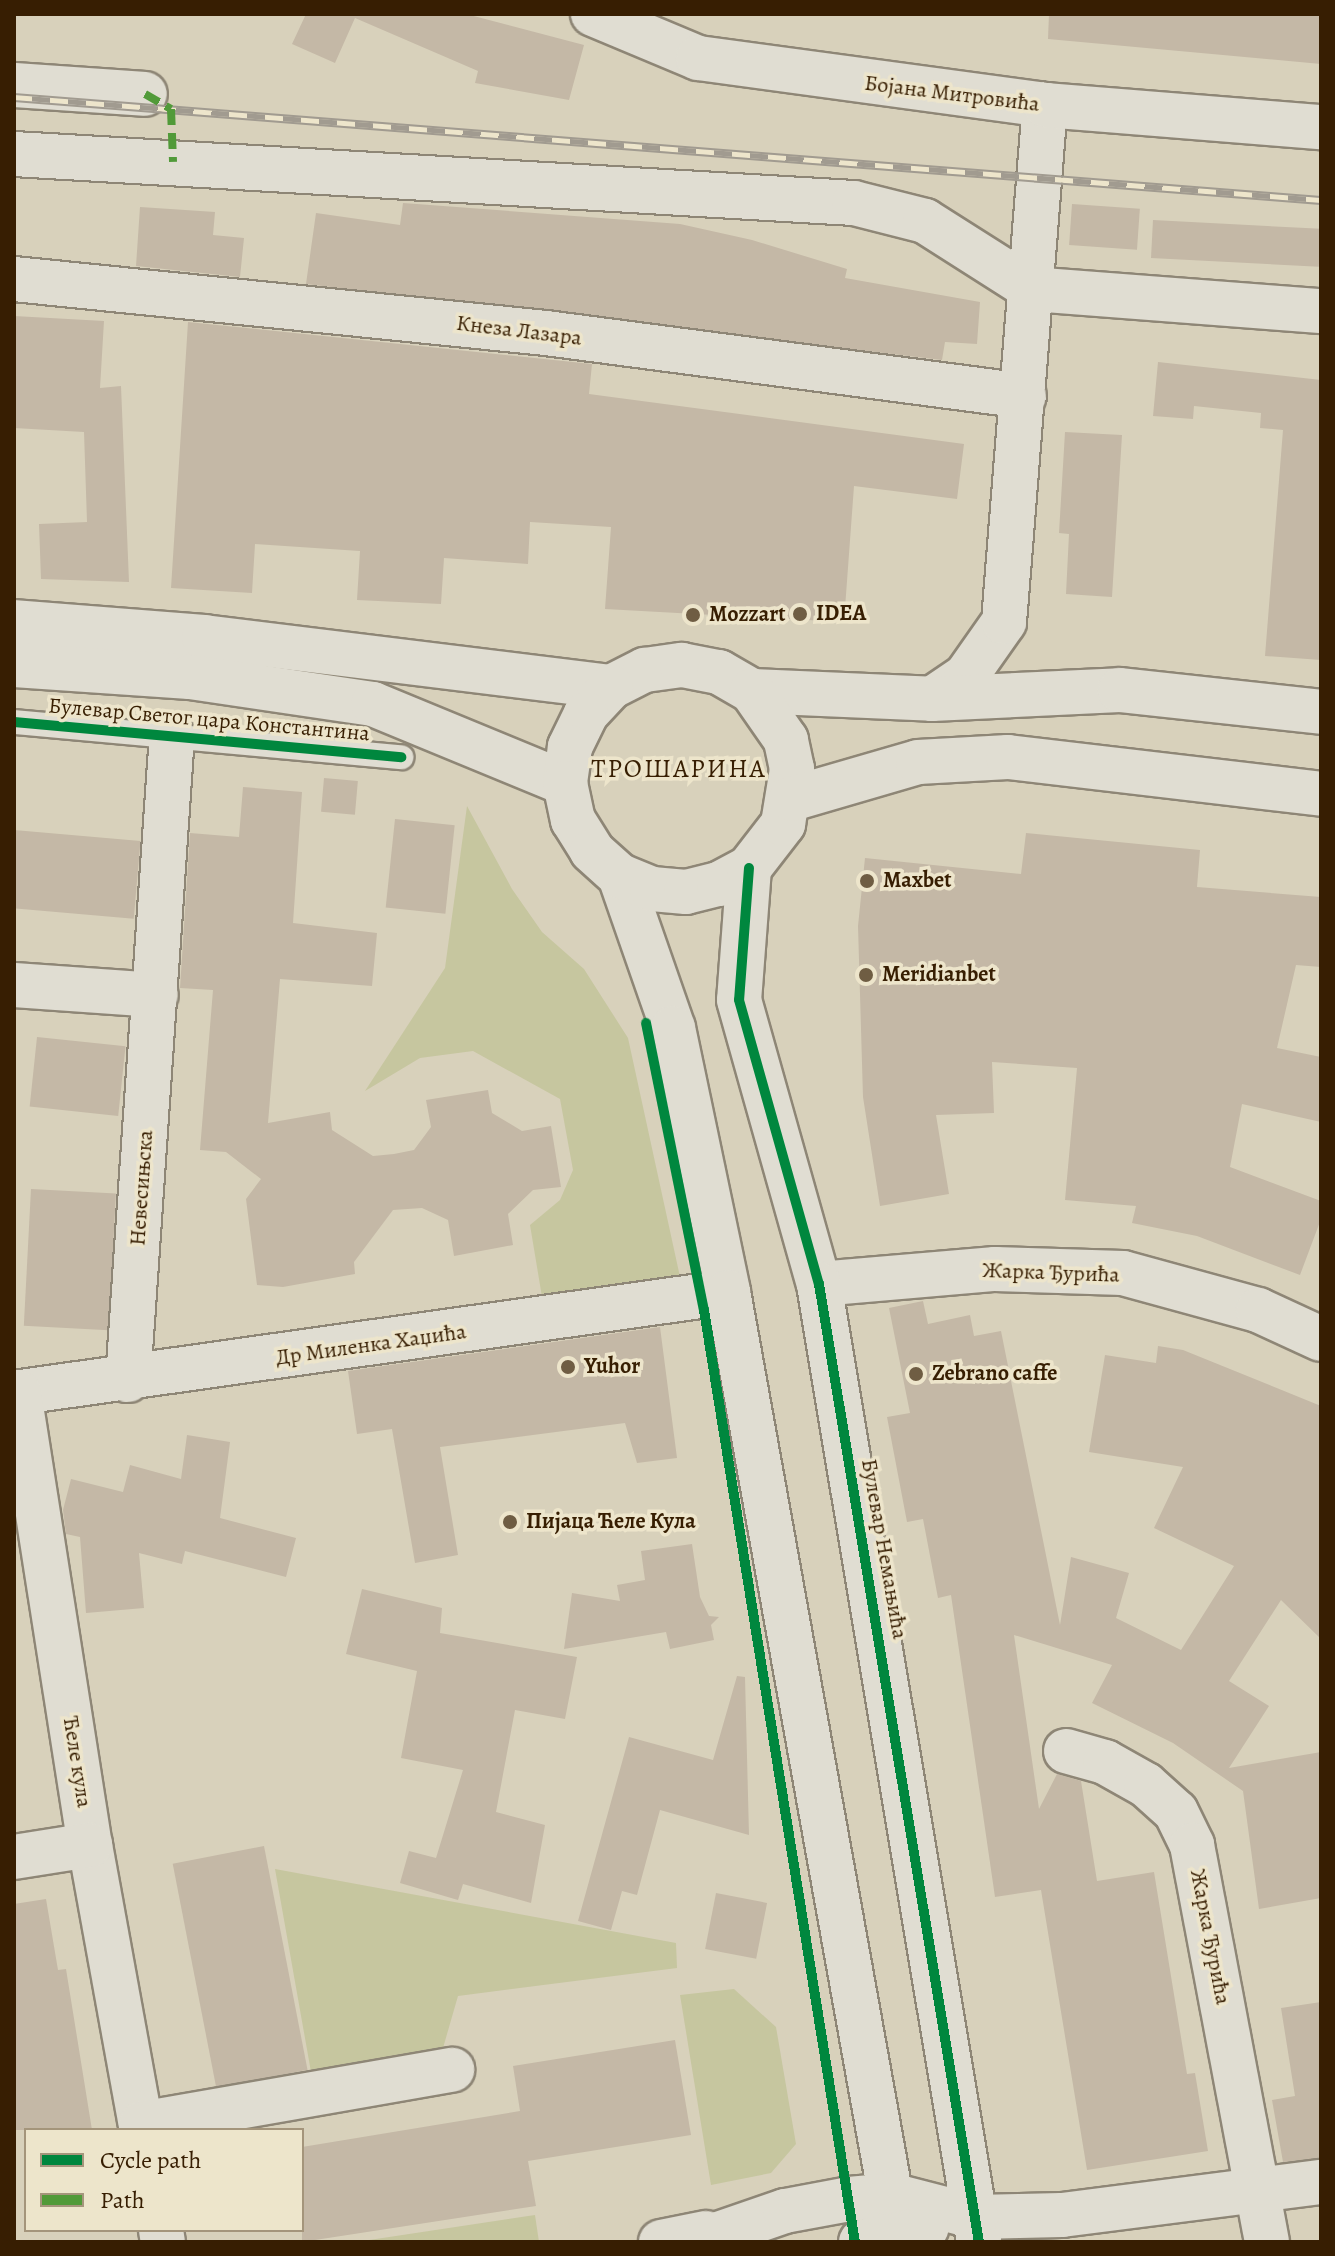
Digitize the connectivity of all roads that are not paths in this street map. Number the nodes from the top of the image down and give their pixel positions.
1 (593, 14) edge
2 (14, 85) edge
3 (145, 94) dead end
4 (1045, 105) junction
5 (1321, 127) edge
6 (14, 154) edge
7 (14, 279) edge
8 (1032, 289) junction
9 (1321, 311) edge
10 (1024, 396) junction
11 (14, 622) edge
12 (14, 665) edge
13 (611, 687) junction
14 (752, 691) junction
15 (932, 699) junction
16 (1321, 712) edge
17 (14, 722) edge
18 (172, 735) junction
19 (401, 757) dead end
20 (565, 783) junction
21 (1321, 794) edge
22 (791, 799) junction
23 (749, 868) junction
24 (620, 876) junction
25 (14, 985) edge
26 (156, 995) junction
27 (819, 1284) junction
28 (728, 1292) junction
29 (1321, 1339) edge
30 (128, 1380) junction
31 (17, 1393) edge
32 (1066, 1751) dead end
33 (90, 1845) junction
34 (14, 1857) edge
35 (452, 2070) dead end
36 (142, 2127) edge
37 (1321, 2182) edge
38 (1258, 2192) junction
39 (880, 2222) edge
40 (978, 2229) edge
41 (700, 2238) edge
42 (661, 2242) edge
43 (1267, 2242) edge

1 - 4 street, Бојана Митровића
2 - 3 street
4 - 5 street, Бојана Митровића
4 - 8 street
6 - 8 street
7 - 10 street, Кнеза Лазара
8 - 9 street
8 - 10 street
10 - 15 street
11 - 13 street
12 - 20 street, Булевар Светог цара Константина
13 - 14 street
13 - 20 street
14 - 15 street
14 - 22 street
15 - 16 street
17 - 18 lane, Булевар Светог цара Константина
18 - 19 lane, Булевар Светог цара Константина
18 - 26 street, Невесињска
20 - 24 street
21 - 22 street
22 - 23 street
23 - 24 street
23 - 27 street, Булевар Немањића
24 - 28 street
25 - 26 street
26 - 30 street, Невесињска
27 - 29 street, Жарка Ђурића
27 - 40 street, Булевар Немањића
28 - 30 street, Др Миленка Хаџића
28 - 39 street
30 - 31 street, Др Миленка Хаџића
31 - 33 street, Ћеле кула
32 - 38 street, Жарка Ђурића
33 - 34 street
33 - 36 street, Ћеле кула
35 - 36 street
37 - 38 street
38 - 40 street
38 - 43 street, Жарка Ђурића
39 - 40 street
39 - 41 street
41 - 42 street

